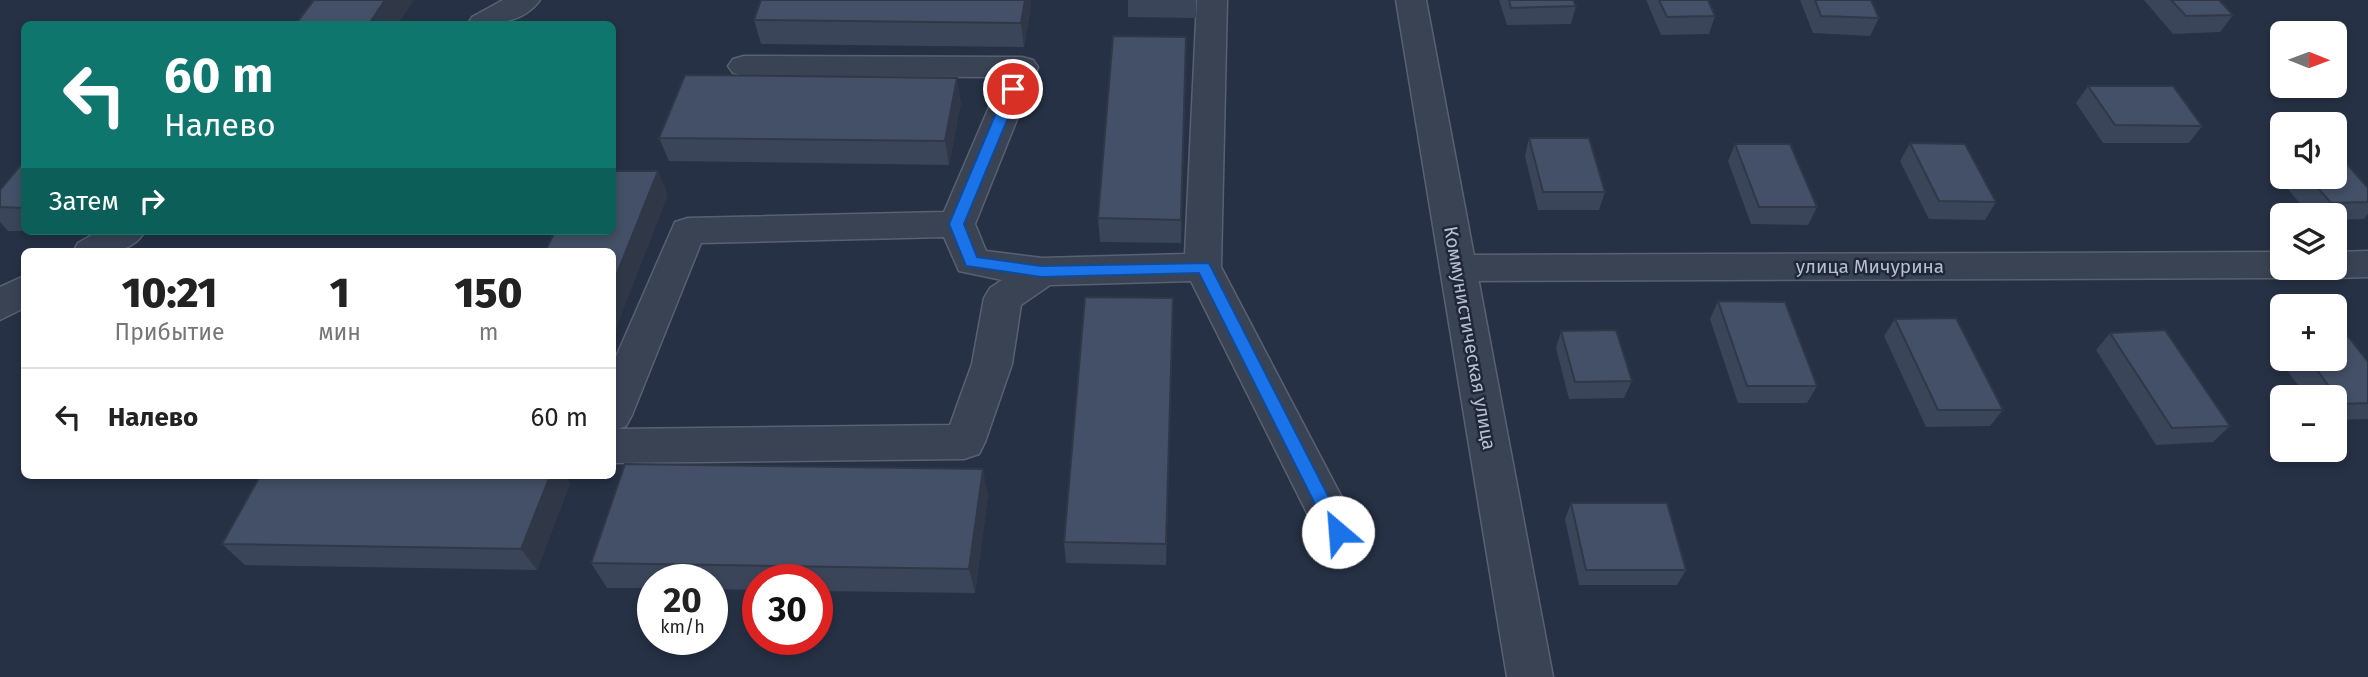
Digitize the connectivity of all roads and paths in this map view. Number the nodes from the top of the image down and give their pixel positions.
1 (525, 0) edge
2 (1212, 0) edge
3 (1410, 0) edge
4 (488, 21) edge
5 (744, 66) dead end
6 (957, 224) junction
7 (120, 235) edge
8 (98, 248) edge
9 (2368, 264) edge
10 (2270, 265) edge
11 (2347, 265) edge
12 (1203, 267) junction
13 (1458, 268) junction
14 (1041, 272) junction
15 (616, 405) edge
16 (616, 446) edge
17 (1338, 532) dead end
18 (1530, 677) edge

1 - 4 street
2 - 12 street
3 - 13 street, Коммунистическая улица
5 - 6 street
6 - 14 street
6 - 15 street
7 - 8 street
9 - 11 street
10 - 13 street, улица Мичурина
12 - 14 street
12 - 17 street
13 - 18 street, Коммунистическая улица
14 - 16 street

